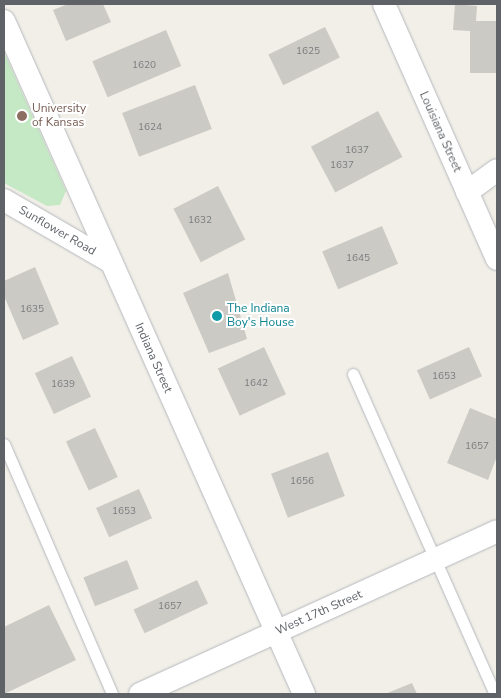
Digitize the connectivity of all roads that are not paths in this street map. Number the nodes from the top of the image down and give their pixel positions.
1 (384, 4) edge
2 (4, 21) edge
3 (497, 170) edge
4 (467, 192) junction
5 (4, 200) edge
6 (496, 252) edge
7 (111, 262) junction
8 (353, 374) dead end
9 (4, 444) edge
10 (497, 531) edge
11 (435, 560) junction
12 (276, 632) junction
13 (112, 694) edge
14 (140, 694) edge
15 (304, 694) edge
16 (495, 694) edge

1 - 4 street, Louisiana Street
2 - 7 street, Indiana Street
3 - 4 street
4 - 6 street, Louisiana Street
5 - 7 street, Sunflower Road
7 - 12 street, Indiana Street
8 - 11 lane
9 - 13 lane
10 - 11 street, West 17th Street
11 - 12 street, West 17th Street
11 - 16 lane
12 - 14 street, West 17th Street
12 - 15 street, Indiana Street

